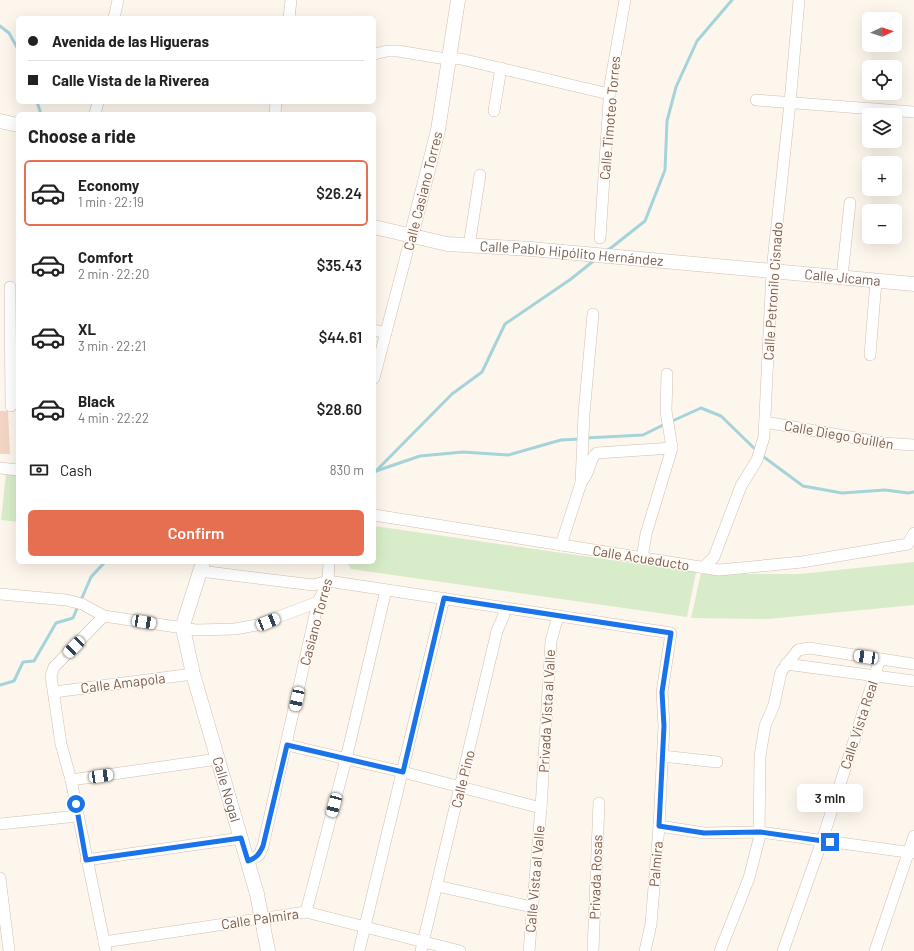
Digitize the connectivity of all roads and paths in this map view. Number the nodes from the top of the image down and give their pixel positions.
1 (118, 0) edge
2 (291, 0) edge
3 (458, 0) edge
4 (625, 0) edge
5 (800, 0) edge
6 (114, 16) edge
7 (289, 16) edge
8 (376, 53) edge
9 (450, 58) junction
10 (501, 68) junction
11 (609, 94) junction
12 (756, 100) dead end
13 (790, 103) junction
14 (494, 111) dead end
15 (914, 112) edge
16 (0, 121) edge
17 (16, 125) edge
18 (480, 175) dead end
19 (850, 203) dead end
20 (376, 228) edge
21 (411, 237) junction
22 (600, 238) dead end
23 (469, 246) junction
24 (772, 271) junction
25 (842, 277) junction
26 (876, 281) junction
27 (914, 284) edge
28 (9, 287) edge
29 (593, 314) dead end
30 (376, 330) edge
31 (386, 333) junction
32 (870, 355) dead end
33 (14, 369) edge
34 (376, 370) edge
35 (667, 374) dead end
36 (12, 406) dead end
37 (765, 422) junction
38 (914, 445) edge
39 (672, 448) junction
40 (0, 468) edge
41 (16, 470) edge
42 (581, 478) junction
43 (376, 515) edge
44 (914, 533) edge
45 (561, 545) junction
46 (642, 558) junction
47 (329, 564) edge
48 (201, 566) edge
49 (703, 568) junction
50 (328, 581) junction
51 (386, 590) junction
52 (0, 594) edge
53 (444, 598) junction
54 (318, 602) junction
55 (504, 608) junction
56 (104, 616) junction
57 (558, 616) junction
58 (183, 629) junction
59 (880, 659) junction
60 (786, 664) junction
61 (914, 664) edge
62 (193, 674) junction
63 (875, 676) junction
64 (914, 681) edge
65 (54, 692) junction
66 (287, 745) junction
67 (662, 756) junction
68 (218, 759) junction
69 (346, 759) junction
70 (717, 762) dead end
71 (403, 772) junction
72 (71, 780) junction
73 (462, 787) junction
74 (599, 804) dead end
75 (541, 808) junction
76 (78, 816) junction
77 (0, 824) edge
78 (659, 826) junction
79 (760, 832) junction
80 (914, 836) edge
81 (241, 838) junction
82 (822, 840) junction
83 (911, 853) edge
84 (86, 860) junction
85 (248, 861) junction
86 (0, 878) edge
87 (437, 886) junction
88 (532, 907) junction
89 (306, 912) junction
90 (263, 918) junction
91 (365, 927) junction
92 (105, 946) edge
93 (422, 947) edge
94 (9, 951) edge
95 (268, 951) edge
96 (359, 951) edge
97 (460, 951) edge
98 (528, 951) edge
99 (593, 951) edge
100 (645, 951) edge
101 (720, 951) edge
102 (783, 951) edge
103 (875, 951) edge

1 - 6 street
2 - 7 street
3 - 9 street, Calle Casiano Torres
4 - 11 street, Calle Timoteo Torres
5 - 13 street, Calle Petronilo Cisnado
8 - 9 street
9 - 10 street
9 - 21 street, Calle Casiano Torres
10 - 11 street
10 - 14 street
11 - 22 street, Calle Timoteo Torres
12 - 13 street
13 - 15 street
13 - 24 street, Calle Petronilo Cisnado
16 - 17 street
18 - 23 street
19 - 25 street
20 - 21 street, Calle Pablo Hipólito Hernández
21 - 23 street, Calle Pablo Hipólito Hernández
21 - 31 street, Calle Casiano Torres
23 - 24 street, Calle Pablo Hipólito Hernández
24 - 25 street, Calle Jícama
24 - 37 street, Calle Petronilo Cisnado
25 - 26 street, Calle Jícama
26 - 27 street, Calle Jícama
26 - 32 street
28 - 33 street
29 - 42 street
30 - 31 street
31 - 34 street, Calle Casiano Torres
33 - 36 street
35 - 39 street
37 - 38 street, Calle Diego Guillén
37 - 49 street, Calle Petronilo Cisnado
39 - 42 street
39 - 46 street
40 - 41 street
42 - 45 street
43 - 45 street, Calle Acueducto
44 - 49 street, Calle Acueducto
45 - 46 street, Calle Acueducto
46 - 49 street, Calle Acueducto
47 - 50 street, Casiano Torres
48 - 50 street
48 - 58 street
50 - 51 street
50 - 54 street, Casiano Torres
51 - 53 street
51 - 69 street
52 - 56 street
53 - 55 street
53 - 71 street
54 - 58 street
54 - 66 street, Casiano Torres
55 - 57 street
55 - 73 street, Calle Pino
56 - 58 street
56 - 65 street
57 - 67 street, Palmira
57 - 75 street, Privada Vista al Valle
58 - 62 street, Calle Nogal
59 - 60 street
59 - 61 street
59 - 63 street, Calle Vista Real
60 - 63 street
60 - 79 street
62 - 65 street, Calle Amapola
62 - 68 street, Calle Nogal
63 - 64 street
63 - 82 street, Calle Vista Real
65 - 72 street
66 - 69 street
66 - 85 street, Casiano Torres
67 - 70 street
67 - 78 street, Palmira
68 - 72 street
68 - 81 street, Calle Nogal
69 - 71 street
69 - 89 street
71 - 73 street
71 - 91 street
72 - 76 street
73 - 75 street
73 - 87 street, Calle Pino
74 - 99 street, Privada Rosas
75 - 88 street, Calle Vista al Valle
76 - 77 street
76 - 84 street
78 - 79 street
78 - 100 street, Palmira
79 - 82 street
79 - 101 street
80 - 83 street
81 - 84 street
81 - 85 street, Calle Nogal
82 - 83 street
82 - 102 street, Calle Vista Real
83 - 103 street
84 - 92 street
85 - 90 street, Calle Nogal
86 - 94 street
87 - 88 street
87 - 93 street, Calle Pino
88 - 98 street, Calle Vista al Valle
89 - 90 street, Calle Palmira
89 - 91 street, Calle Palmira
90 - 92 street, Calle Palmira
90 - 95 street, Calle Nogal
91 - 93 street, Calle Palmira
91 - 96 street
93 - 97 street, Calle Palmira

